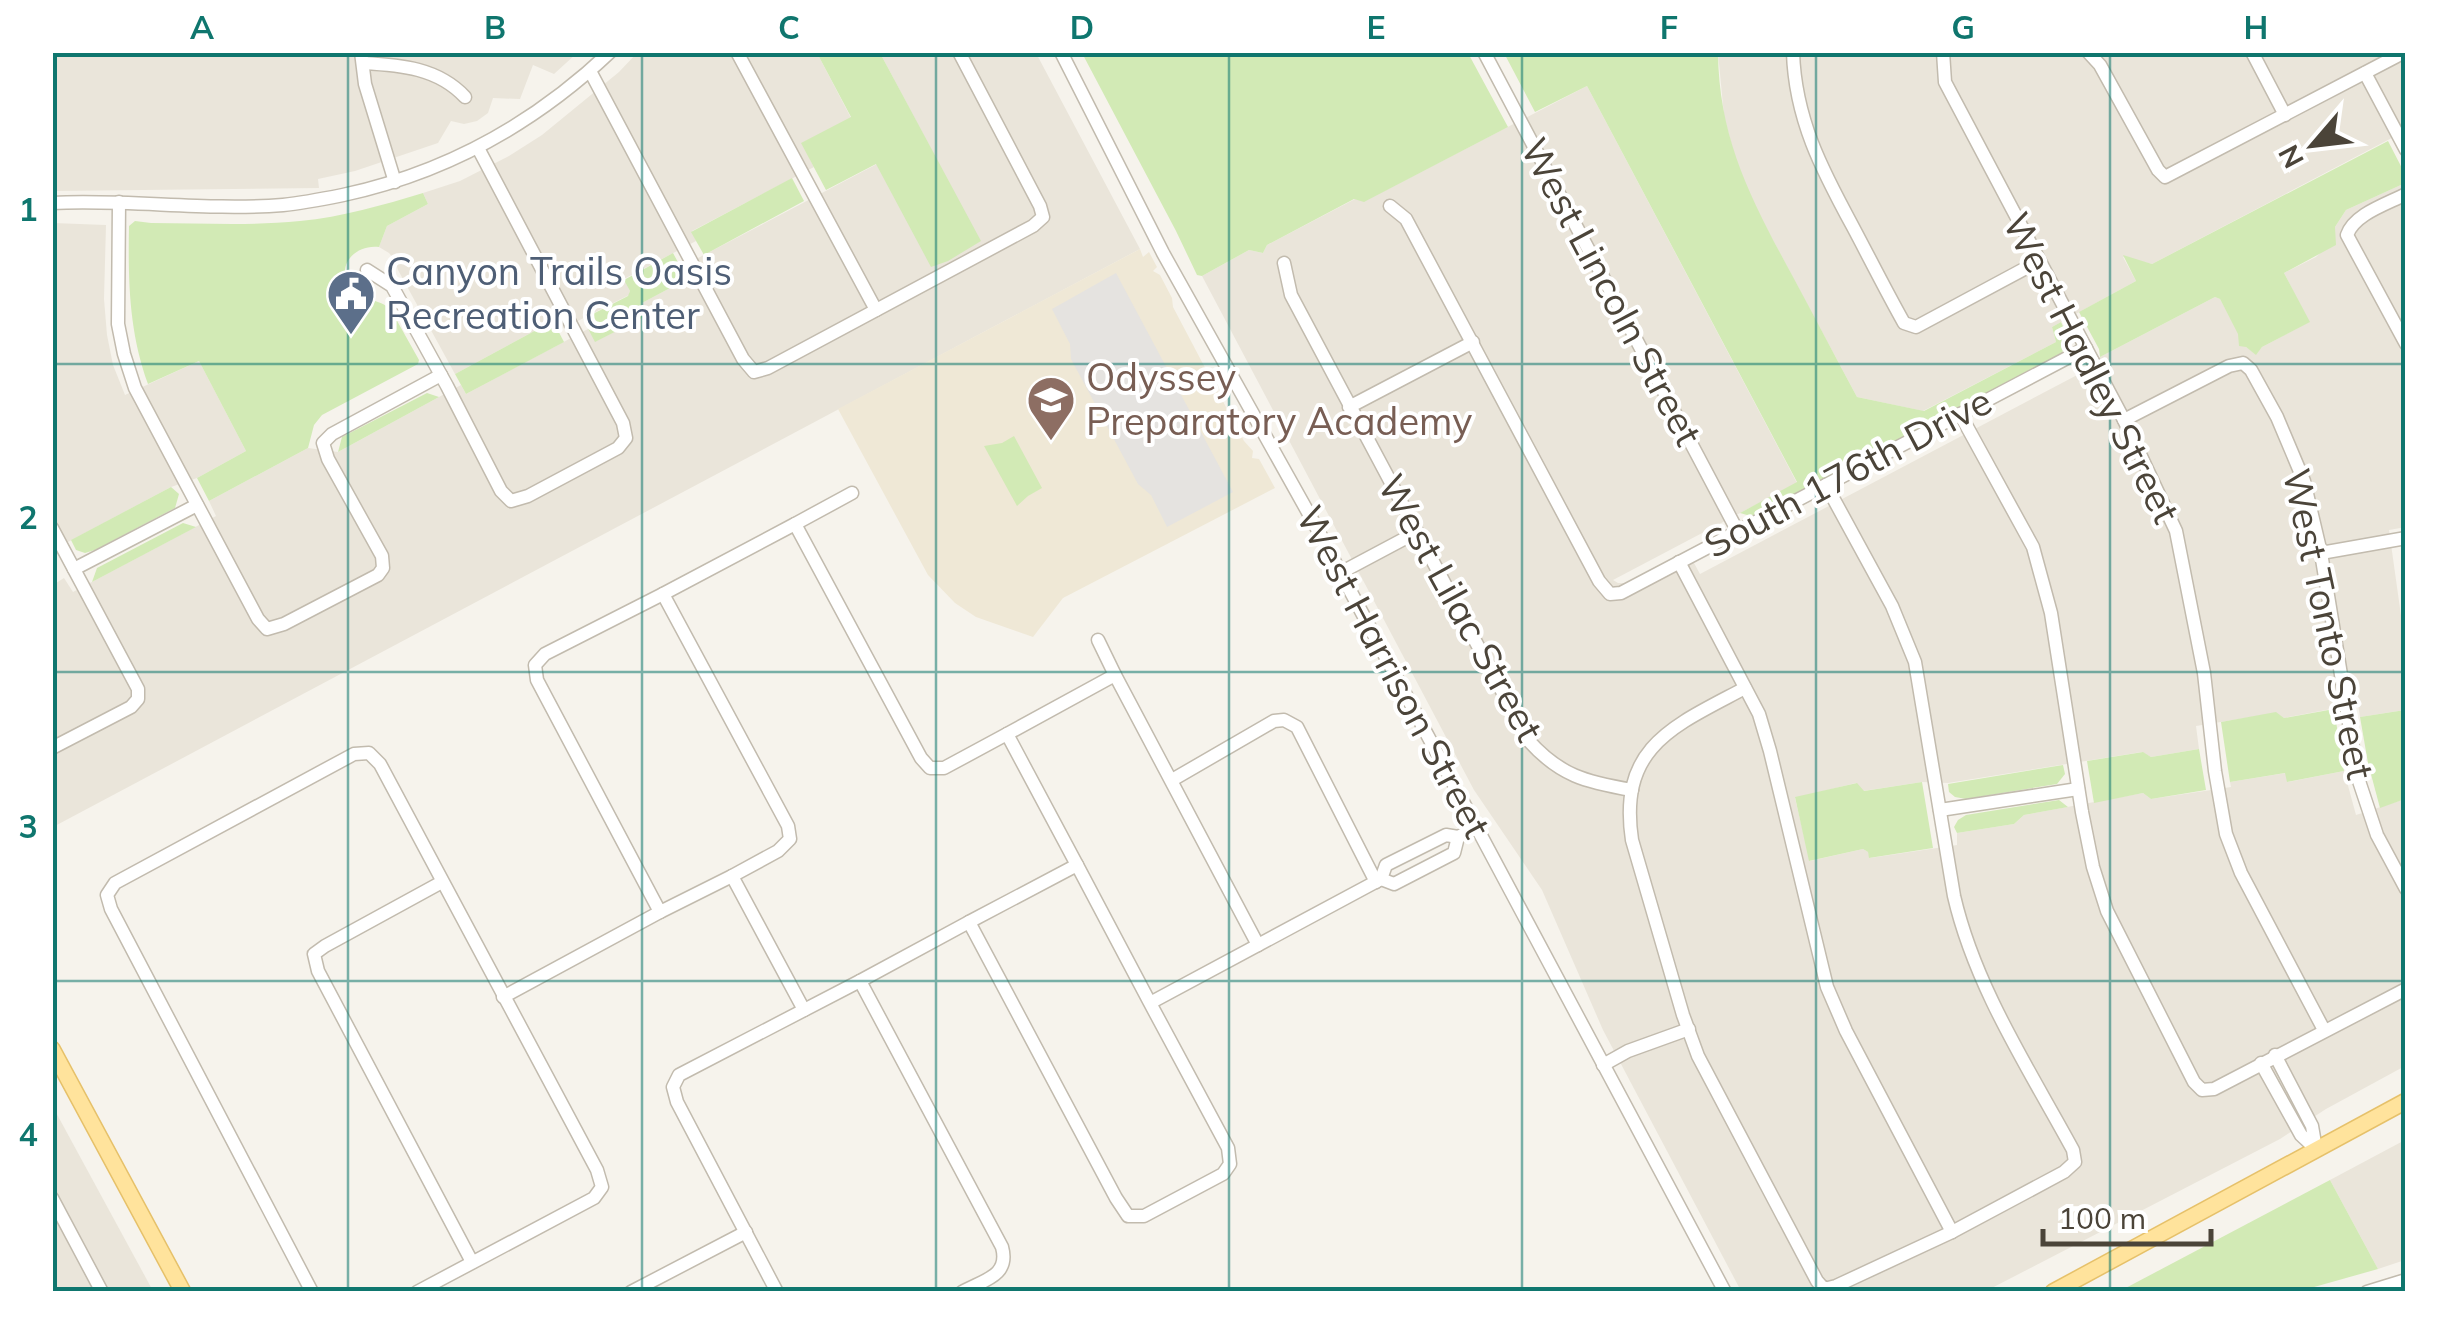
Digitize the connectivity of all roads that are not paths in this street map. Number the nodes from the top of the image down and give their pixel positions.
1 (610, 52) edge
2 (738, 52) edge
3 (959, 52) edge
4 (1060, 52) edge
5 (1484, 52) edge
6 (1793, 52) edge
7 (1943, 52) edge
8 (2088, 52) edge
9 (2252, 52) edge
10 (2399, 52) edge
11 (362, 58) edge
12 (590, 71) junction
13 (2365, 73) junction
14 (465, 97) dead end
15 (2286, 115) junction
16 (478, 148) junction
17 (2406, 150) edge
18 (395, 182) junction
19 (2406, 194) edge
20 (118, 202) junction
21 (52, 203) edge
22 (1390, 206) dead end
23 (2039, 262) junction
24 (1284, 263) dead end
25 (367, 270) dead end
26 (876, 310) junction
27 (1473, 342) junction
28 (2406, 344) edge
29 (2086, 348) junction
30 (441, 375) junction
31 (1349, 407) junction
32 (1960, 414) junction
33 (2124, 420) junction
34 (1826, 485) junction
35 (852, 492) dead end
36 (196, 505) junction
37 (795, 524) junction
38 (52, 528) edge
39 (1417, 532) junction
40 (1738, 532) junction
41 (2406, 538) edge
42 (2321, 553) junction
43 (1679, 562) junction
44 (74, 570) junction
45 (1340, 573) junction
46 (663, 594) junction
47 (1098, 640) dead end
48 (1115, 675) junction
49 (1745, 688) junction
50 (1007, 734) junction
51 (52, 748) edge
52 (1172, 780) junction
53 (2078, 789) junction
54 (1632, 790) junction
55 (1940, 810) junction
56 (1476, 828) junction
57 (1458, 837) junction
58 (1076, 865) junction
59 (732, 876) junction
60 (1378, 880) junction
61 (442, 882) junction
62 (2406, 889) edge
63 (660, 912) junction
64 (969, 922) junction
65 (1258, 945) junction
66 (860, 982) junction
67 (2406, 989) edge
68 (503, 997) junction
69 (1150, 1003) junction
70 (804, 1010) junction
71 (1688, 1029) junction
72 (2324, 1030) junction
73 (52, 1049) edge
74 (2275, 1056) junction
75 (2262, 1063) junction
76 (1604, 1065) junction
77 (2406, 1101) edge
78 (2316, 1149) junction
79 (52, 1198) edge
80 (746, 1232) junction
81 (1952, 1232) junction
82 (472, 1262) junction
83 (2406, 1280) edge
84 (1824, 1289) edge
85 (102, 1292) edge
86 (183, 1292) edge
87 (312, 1292) edge
88 (417, 1292) edge
89 (631, 1292) edge
90 (777, 1292) edge
91 (962, 1292) edge
92 (1725, 1292) edge
93 (2053, 1292) edge
94 (2367, 1292) edge

1 - 12 street
2 - 26 street
3 - 26 street
4 - 45 street, West Harrison Street
5 - 40 street, West Lincoln Street
6 - 23 street
7 - 23 street, West Hadley Street
8 - 15 street
9 - 15 street
10 - 13 street
11 - 14 street
11 - 18 street
12 - 16 street
12 - 26 street
13 - 15 street
13 - 17 street
16 - 18 street
16 - 30 street
18 - 20 street
19 - 28 street
20 - 21 street
20 - 36 street
22 - 27 street
23 - 29 street, West Hadley Street
24 - 31 street, West Lilac Street
25 - 30 street
27 - 31 street
27 - 43 street, South 176th Drive
29 - 32 street, South 176th Drive
29 - 33 street, West Hadley Street
30 - 36 street
31 - 39 street, West Lilac Street
32 - 34 street, South 176th Drive
32 - 53 street
33 - 42 street, West Tonto Street
33 - 72 street, West Hadley Street
34 - 40 street, South 176th Drive
34 - 55 street
35 - 37 street
36 - 44 street
37 - 46 street
37 - 50 street
38 - 44 street
39 - 45 street
39 - 54 street, West Lilac Street
40 - 43 street, South 176th Drive
41 - 42 street
42 - 62 street, West Tonto Street
43 - 49 street
44 - 51 street
45 - 56 street, West Harrison Street
46 - 59 street
46 - 63 street
47 - 48 street
48 - 50 street
48 - 52 street
49 - 54 street
49 - 81 street
50 - 58 street
52 - 60 street
52 - 65 street
53 - 55 street
53 - 75 street
54 - 71 street
55 - 81 street
56 - 57 street
56 - 76 street, West Harrison Street
57 - 60 street
57 - 60 street
58 - 64 street
58 - 69 street
59 - 63 street
59 - 70 street
60 - 65 street
61 - 68 street
61 - 82 street
61 - 87 street
63 - 68 street
64 - 66 street
64 - 69 street
65 - 69 street
66 - 70 street
66 - 91 street
67 - 72 street
68 - 82 street
70 - 80 street
71 - 76 street
71 - 84 street
72 - 74 street
73 - 86 main road
74 - 75 street
74 - 78 street
75 - 78 street
76 - 92 street, West Harrison Street
77 - 78 main road
78 - 93 main road
79 - 85 street
80 - 89 street
80 - 90 street
81 - 84 street
82 - 88 street
83 - 94 street

